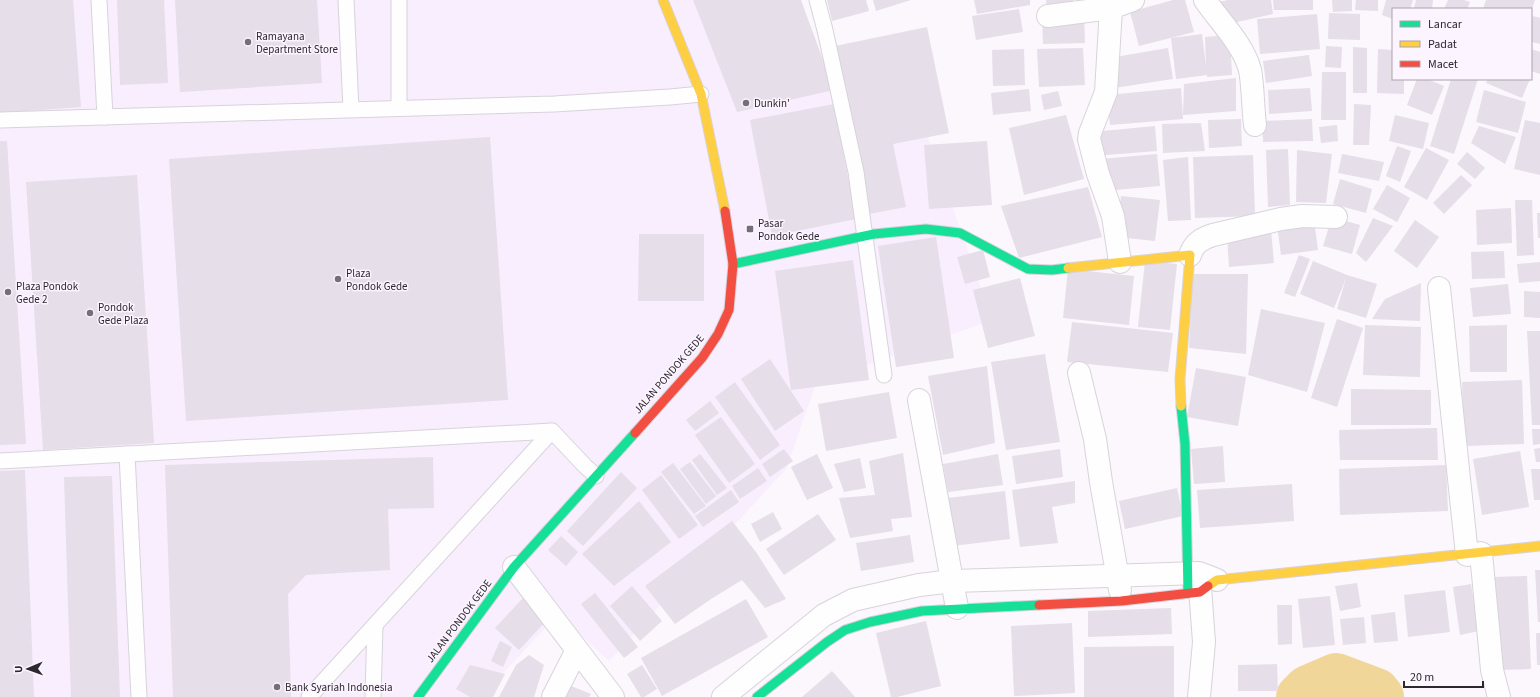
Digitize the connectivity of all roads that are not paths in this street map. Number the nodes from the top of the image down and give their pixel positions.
1 (99, 0) edge
2 (346, 0) edge
3 (399, 0) edge
4 (662, 0) edge
5 (817, 0) edge
6 (1134, 0) edge
7 (1205, 0) edge
8 (1111, 8) junction
9 (1048, 16) dead end
10 (701, 94) junction
11 (399, 107) junction
12 (351, 109) junction
13 (105, 117) junction
14 (0, 120) edge
15 (1255, 125) dead end
16 (1336, 217) dead end
17 (866, 235) junction
18 (1190, 256) junction
19 (1120, 262) junction
20 (733, 264) junction
21 (1439, 288) dead end
22 (1079, 372) dead end
23 (884, 375) dead end
24 (919, 400) dead end
25 (552, 431) junction
26 (126, 454) junction
27 (0, 462) edge
28 (596, 476) junction
29 (1540, 546) edge
30 (1474, 554) junction
31 (514, 567) junction
32 (1118, 576) junction
33 (1026, 579) junction
34 (953, 581) junction
35 (1198, 582) junction
36 (919, 585) junction
37 (1121, 601) junction
38 (1024, 606) junction
39 (957, 608) junction
40 (922, 611) junction
41 (375, 625) junction
42 (577, 650) junction
43 (139, 697) edge
44 (309, 697) edge
45 (373, 697) edge
46 (418, 697) edge
47 (553, 697) edge
48 (613, 697) edge
49 (723, 697) edge
50 (757, 697) edge
51 (1199, 697) edge
52 (1499, 697) edge

1 - 13 lane
2 - 12 lane
3 - 11 lane
4 - 10 street, JALAN PONDOK GEDE
5 - 17 lane
6 - 8 street
7 - 15 street
8 - 9 street
8 - 19 street
10 - 11 lane
10 - 20 street, JALAN PONDOK GEDE
11 - 12 lane
12 - 13 lane
13 - 14 lane
16 - 18 street
17 - 19 street
17 - 20 street
17 - 23 lane
18 - 19 street
18 - 35 street
20 - 28 street, JALAN PONDOK GEDE
21 - 30 street
22 - 32 street
24 - 34 street
25 - 26 lane
25 - 28 lane
25 - 41 lane
26 - 27 lane
26 - 43 lane
28 - 31 street, JALAN PONDOK GEDE
29 - 30 street
30 - 35 street
30 - 52 street
31 - 42 street
31 - 46 street, JALAN PONDOK GEDE
32 - 33 street
32 - 35 street
32 - 37 street
33 - 34 street
33 - 38 street
34 - 36 street
34 - 39 street
35 - 37 street
35 - 51 street
36 - 40 street
36 - 49 street
37 - 38 street
38 - 39 street
39 - 40 street
40 - 50 street
41 - 44 lane
41 - 45 lane
42 - 47 street
42 - 48 street

